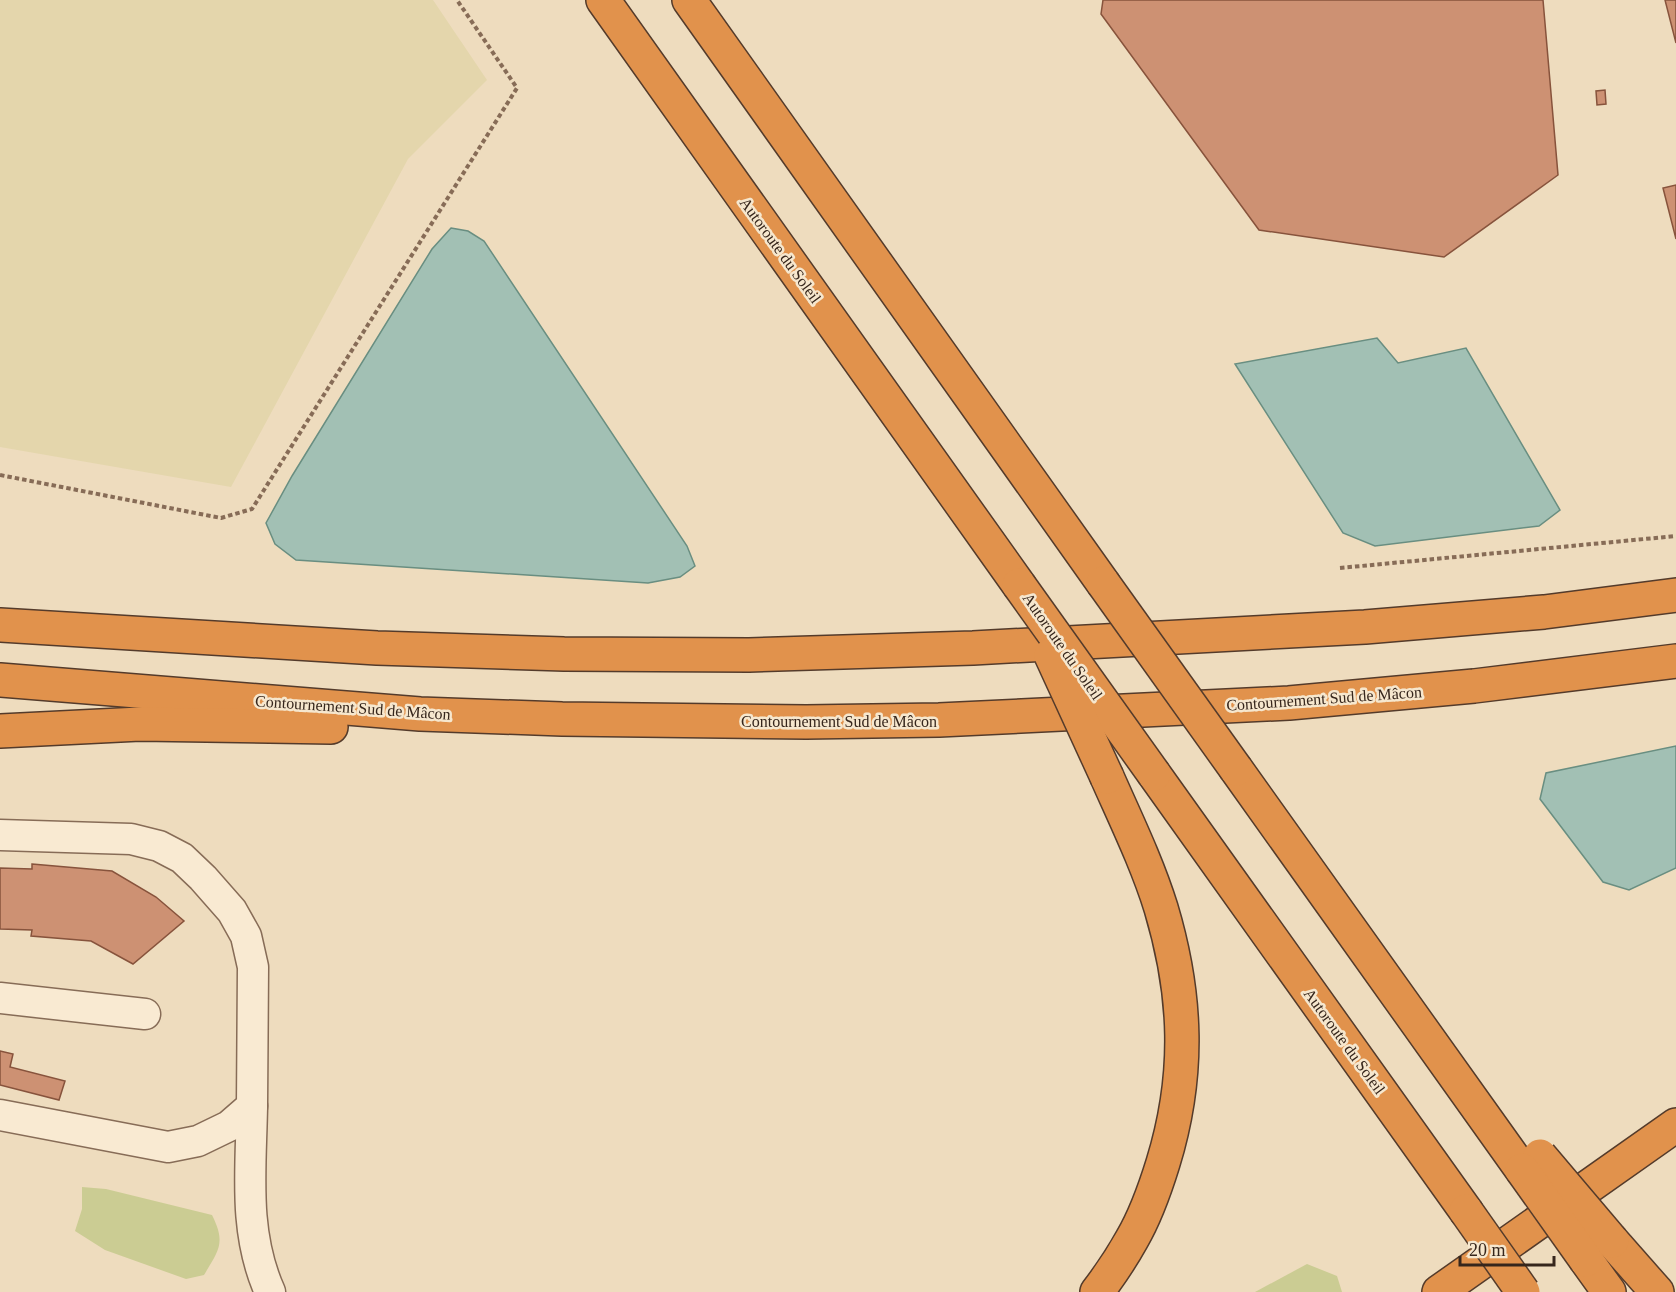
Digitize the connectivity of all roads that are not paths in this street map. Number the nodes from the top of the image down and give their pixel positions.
1 (603, 0) edge
2 (689, 0) edge
3 (1019, 585) junction
4 (1676, 595) edge
5 (0, 606) edge
6 (0, 625) edge
7 (188, 636) junction
8 (1676, 661) edge
9 (0, 680) edge
10 (420, 714) junction
11 (0, 731) edge
12 (0, 835) edge
13 (0, 998) edge
14 (145, 1014) dead end
15 (252, 1106) junction
16 (0, 1115) edge
17 (1676, 1125) edge
18 (1531, 1163) junction
19 (270, 1292) edge
20 (1097, 1292) edge
21 (1439, 1292) edge
22 (1523, 1292) edge
23 (1609, 1292) edge
24 (1657, 1292) edge

1 - 3 highway, Autoroute du Soleil
2 - 18 highway, bridge
3 - 20 highway, bridge
3 - 22 highway, Autoroute du Soleil, bridge
4 - 7 highway
5 - 7 highway
6 - 7 highway
8 - 10 highway, Contournement Sud de Mâcon
9 - 10 highway, Contournement Sud de Mâcon
10 - 11 highway
12 - 15 lane
13 - 14 lane
15 - 16 lane
15 - 19 lane
17 - 21 highway
18 - 23 highway, bridge
18 - 24 highway, bridge

